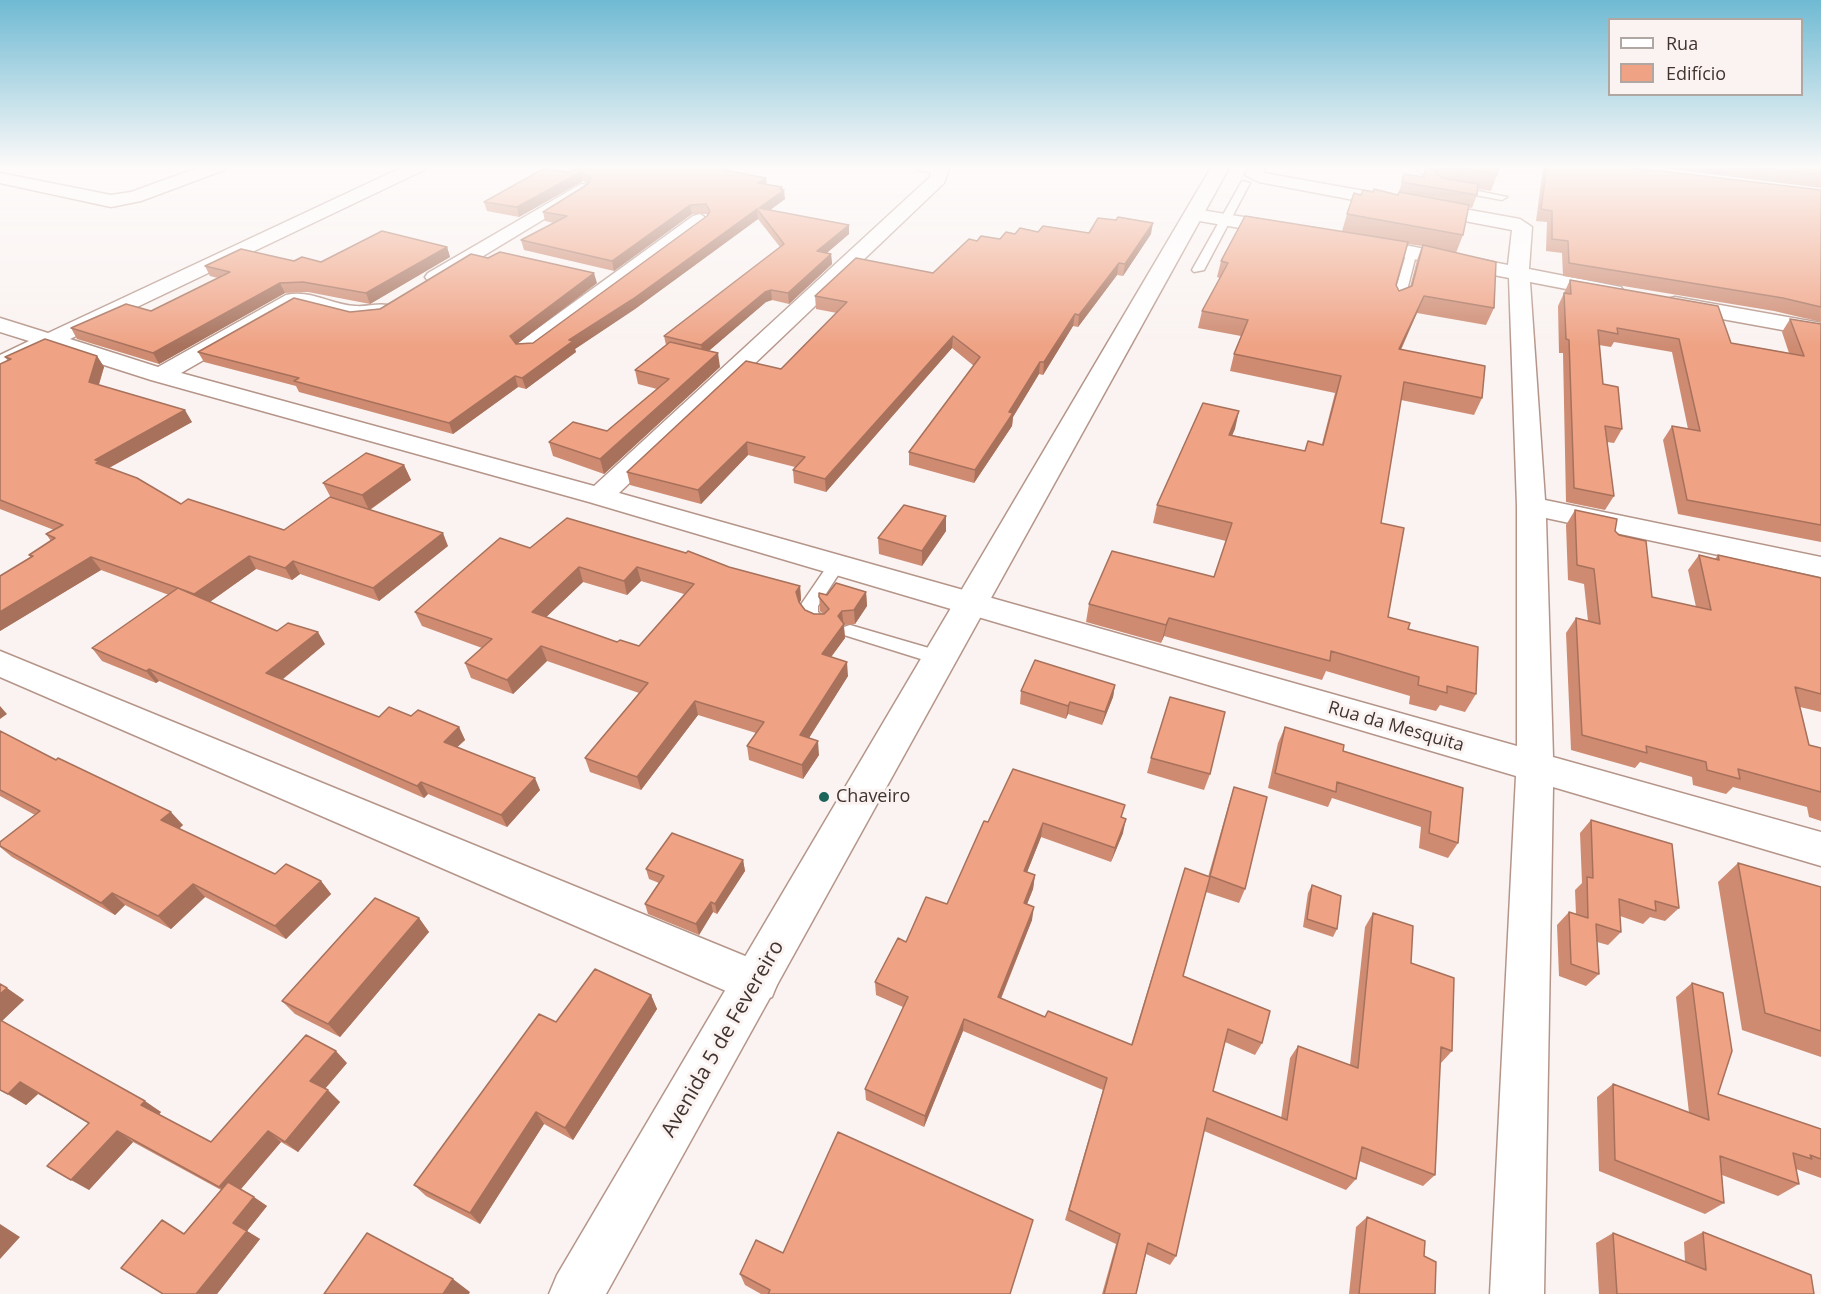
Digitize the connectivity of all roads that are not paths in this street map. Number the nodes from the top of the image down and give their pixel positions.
1 (290, 226) edge
2 (520, 226) edge
3 (691, 226) edge
4 (887, 226) edge
5 (1188, 226) edge
6 (1221, 226) edge
7 (1264, 226) edge
8 (1521, 226) edge
9 (1306, 233) edge
10 (1341, 239) edge
11 (483, 249) junction
12 (1412, 251) junction
13 (506, 254) edge
14 (1198, 270) dead end
15 (597, 274) dead end
16 (1520, 276) junction
17 (620, 280) junction
18 (416, 289) edge
19 (1629, 295) edge
20 (1651, 299) edge
21 (397, 300) edge
22 (1398, 302) edge
23 (0, 325) edge
24 (1821, 330) edge
25 (50, 340) junction
26 (527, 347) edge
27 (0, 364) edge
28 (160, 375) junction
29 (599, 496) junction
30 (1531, 506) junction
31 (836, 566) junction
32 (1821, 567) edge
33 (971, 605) junction
34 (819, 622) edge
35 (850, 631) dead end
36 (940, 658) junction
37 (0, 663) edge
38 (1535, 767) junction
39 (1821, 849) edge
40 (756, 981) junction
41 (576, 1294) edge
42 (1517, 1294) edge

1 - 25 street
2 - 11 street
3 - 17 street
4 - 29 street
5 - 33 street, Avenida 5 de Fevereiro
6 - 14 lane
7 - 9 street
8 - 16 street
10 - 12 street
11 - 13 street
11 - 18 street
12 - 16 street
12 - 22 lane
15 - 17 street
16 - 19 street
16 - 30 street
17 - 26 street
20 - 24 street
21 - 28 street
23 - 25 street, Rua da Mesquita
25 - 27 street
25 - 28 street, Rua da Mesquita
28 - 29 street, Rua da Mesquita
29 - 31 street, Rua da Mesquita
30 - 32 street
30 - 38 street
31 - 33 street, Rua da Mesquita
31 - 34 lane
33 - 36 street, Avenida 5 de Fevereiro
33 - 38 street, Rua da Mesquita
35 - 36 lane
36 - 40 street, Avenida 5 de Fevereiro
37 - 40 street
38 - 39 street, Rua da Mesquita
38 - 42 street
40 - 41 street, Avenida 5 de Fevereiro

